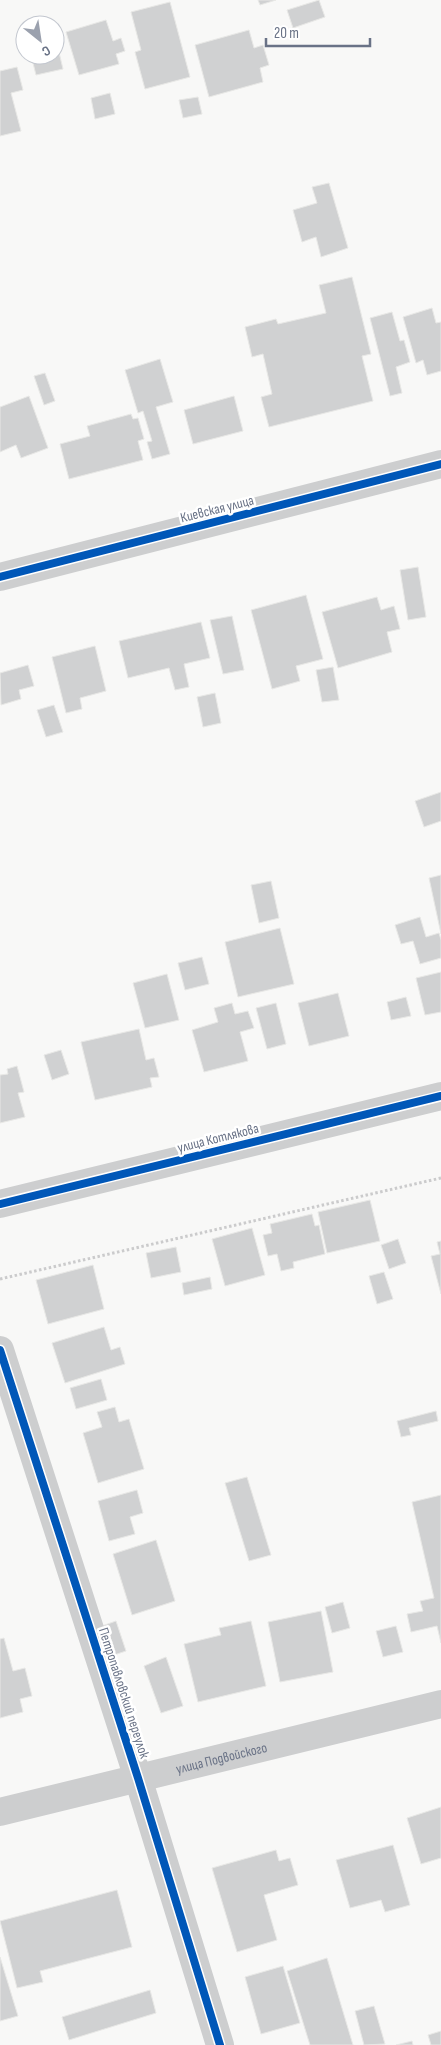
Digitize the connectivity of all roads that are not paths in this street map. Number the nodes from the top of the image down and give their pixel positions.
1 (441, 464) edge
2 (0, 577) edge
3 (441, 1096) edge
4 (0, 1204) edge
5 (0, 1350) edge
6 (441, 1704) edge
7 (138, 1778) junction
8 (0, 1812) edge
9 (220, 2045) edge

1 - 2 street, Киевская улица
3 - 4 street, улица Котлякова
5 - 7 street, Петропавловский переулок
6 - 7 street, улица Подвойского
7 - 8 street, улица Подвойского
7 - 9 street, Петропавловский переулок

